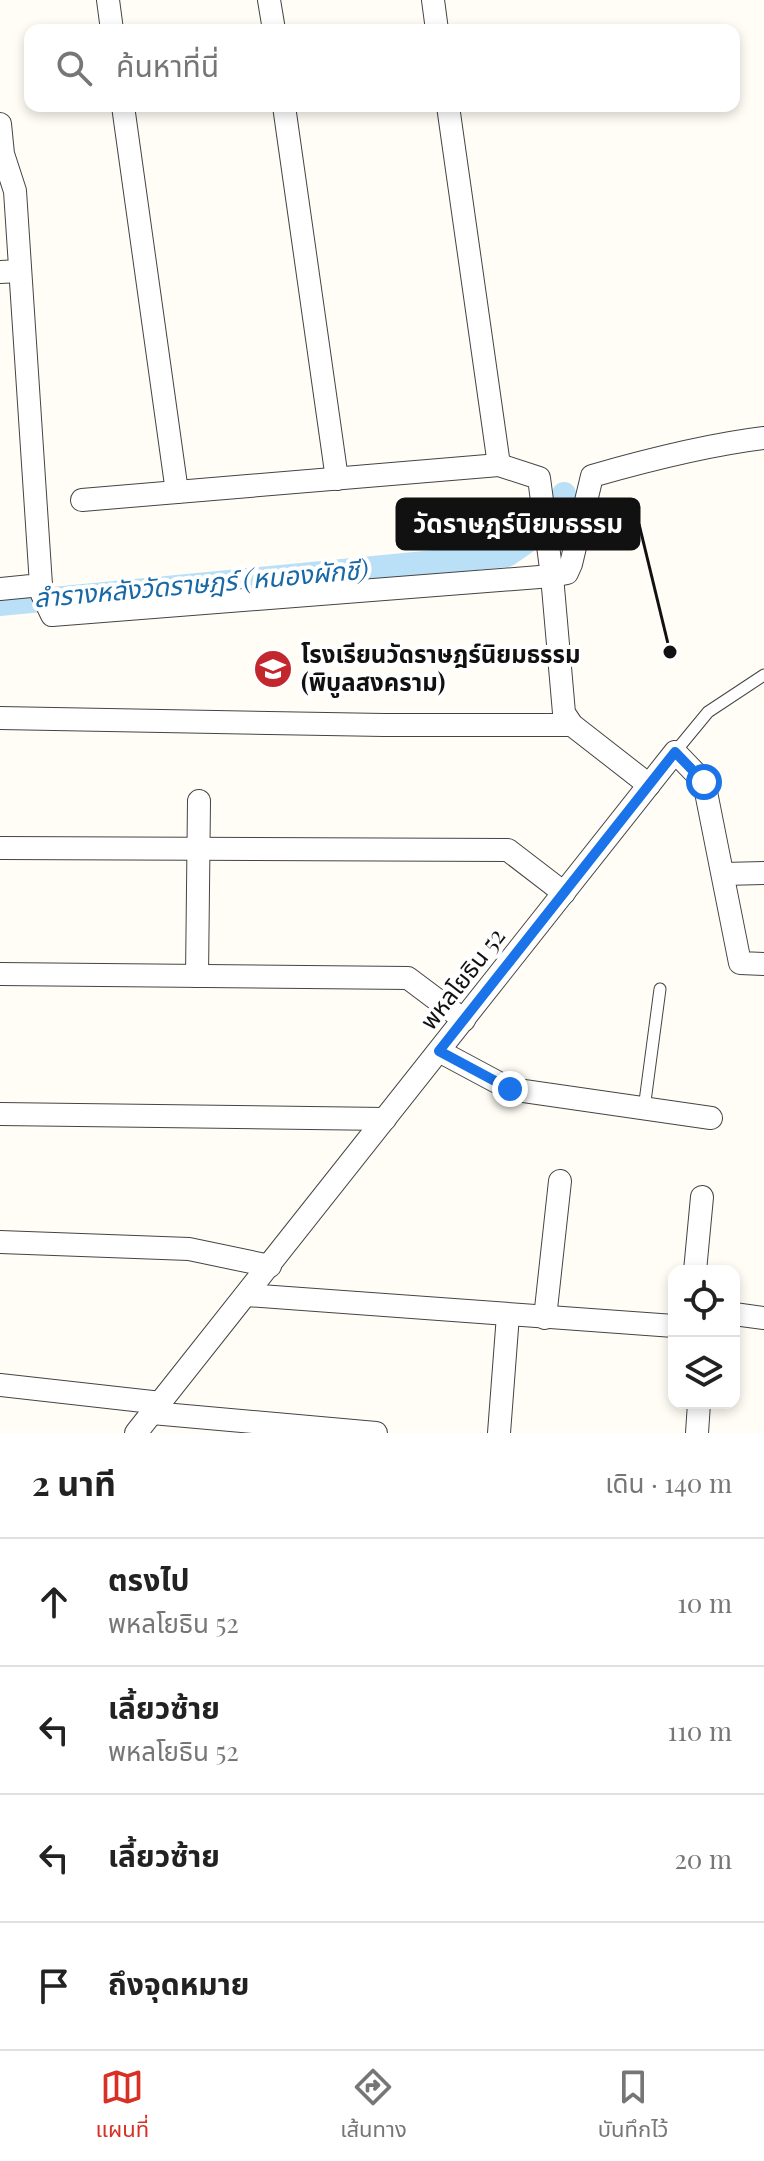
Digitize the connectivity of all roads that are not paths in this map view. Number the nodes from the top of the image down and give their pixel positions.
1 (108, 0) edge
2 (269, 0) edge
3 (433, 0) edge
4 (111, 24) edge
5 (273, 24) edge
6 (436, 24) edge
7 (124, 112) edge
8 (285, 112) edge
9 (449, 112) edge
10 (0, 124) edge
11 (10, 271) edge
12 (764, 438) edge
13 (499, 465) junction
14 (337, 479) junction
15 (177, 492) junction
16 (82, 500) dead end
17 (552, 571) junction
18 (0, 589) edge
19 (45, 598) junction
20 (764, 675) edge
21 (0, 718) edge
22 (572, 725) junction
23 (675, 752) junction
24 (649, 785) junction
25 (199, 801) dead end
26 (0, 848) edge
27 (198, 849) junction
28 (764, 873) edge
29 (723, 874) junction
30 (564, 893) junction
31 (764, 964) edge
32 (0, 974) edge
33 (197, 976) junction
34 (660, 989) dead end
35 (464, 1020) junction
36 (439, 1051) junction
37 (644, 1109) junction
38 (0, 1114) edge
39 (711, 1118) dead end
40 (385, 1119) junction
41 (560, 1181) dead end
42 (702, 1197) dead end
43 (0, 1242) edge
44 (696, 1265) edge
45 (270, 1266) junction
46 (246, 1295) junction
47 (508, 1315) junction
48 (740, 1315) edge
49 (545, 1318) junction
50 (764, 1318) edge
51 (668, 1326) edge
52 (0, 1385) edge
53 (156, 1408) junction
54 (699, 1409) edge
55 (136, 1433) edge
56 (376, 1433) edge
57 (499, 1433) edge
58 (697, 1433) edge

1 - 4 street
2 - 5 street
3 - 6 street
7 - 15 street
8 - 14 street
9 - 13 street
10 - 11 street
11 - 19 street
12 - 17 street
13 - 14 street
13 - 17 street
14 - 15 street
15 - 16 street
17 - 19 street
17 - 22 street
18 - 19 street
20 - 23 lane
21 - 22 street
22 - 24 street
23 - 24 street, พหลโยธิน 52
23 - 29 street
24 - 30 street, พหลโยธิน 52
25 - 27 street
26 - 27 street
27 - 30 street
27 - 33 street
28 - 29 street
29 - 31 street
30 - 35 street, พหลโยธิน 52
32 - 33 street
33 - 35 street
34 - 37 lane
35 - 36 street, พหลโยธิน 52
36 - 37 street
36 - 40 street, พหลโยธิน 52
37 - 39 street
38 - 40 street
40 - 45 street, พหลโยธิน 52
41 - 49 street
42 - 44 street
43 - 45 street
45 - 46 street, พหลโยธิน 52
46 - 47 street
46 - 53 street, พหลโยธิน 52
47 - 49 street
47 - 57 street
48 - 50 street
49 - 51 street
52 - 53 street
53 - 55 street, พหลโยธิน 52
53 - 56 street
54 - 58 street

